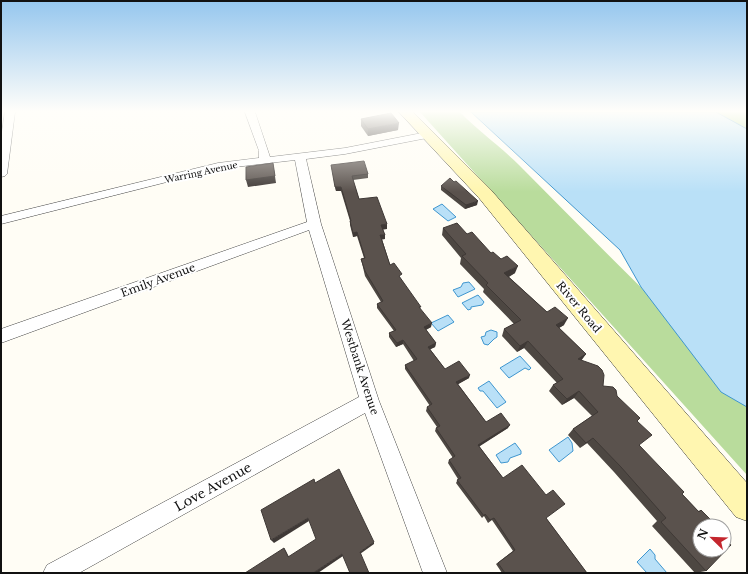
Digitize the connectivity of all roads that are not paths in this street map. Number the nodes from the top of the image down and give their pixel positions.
1 (6, 139) edge
2 (260, 139) edge
3 (408, 139) edge
4 (431, 139) edge
5 (300, 157) junction
6 (265, 160) junction
7 (1, 174) edge
8 (1, 220) edge
9 (314, 224) junction
10 (1, 336) edge
11 (370, 401) junction
12 (747, 506) edge
13 (55, 573) edge
14 (435, 573) edge

1 - 7 street
2 - 6 street
3 - 5 street, Warring Avenue
4 - 12 street, River Road
5 - 6 street, Warring Avenue
5 - 9 street, Westbank Avenue
6 - 8 street, Warring Avenue
9 - 10 street, Emily Avenue
9 - 11 street, Westbank Avenue
11 - 13 street, Love Avenue
11 - 14 street, Westbank Avenue

